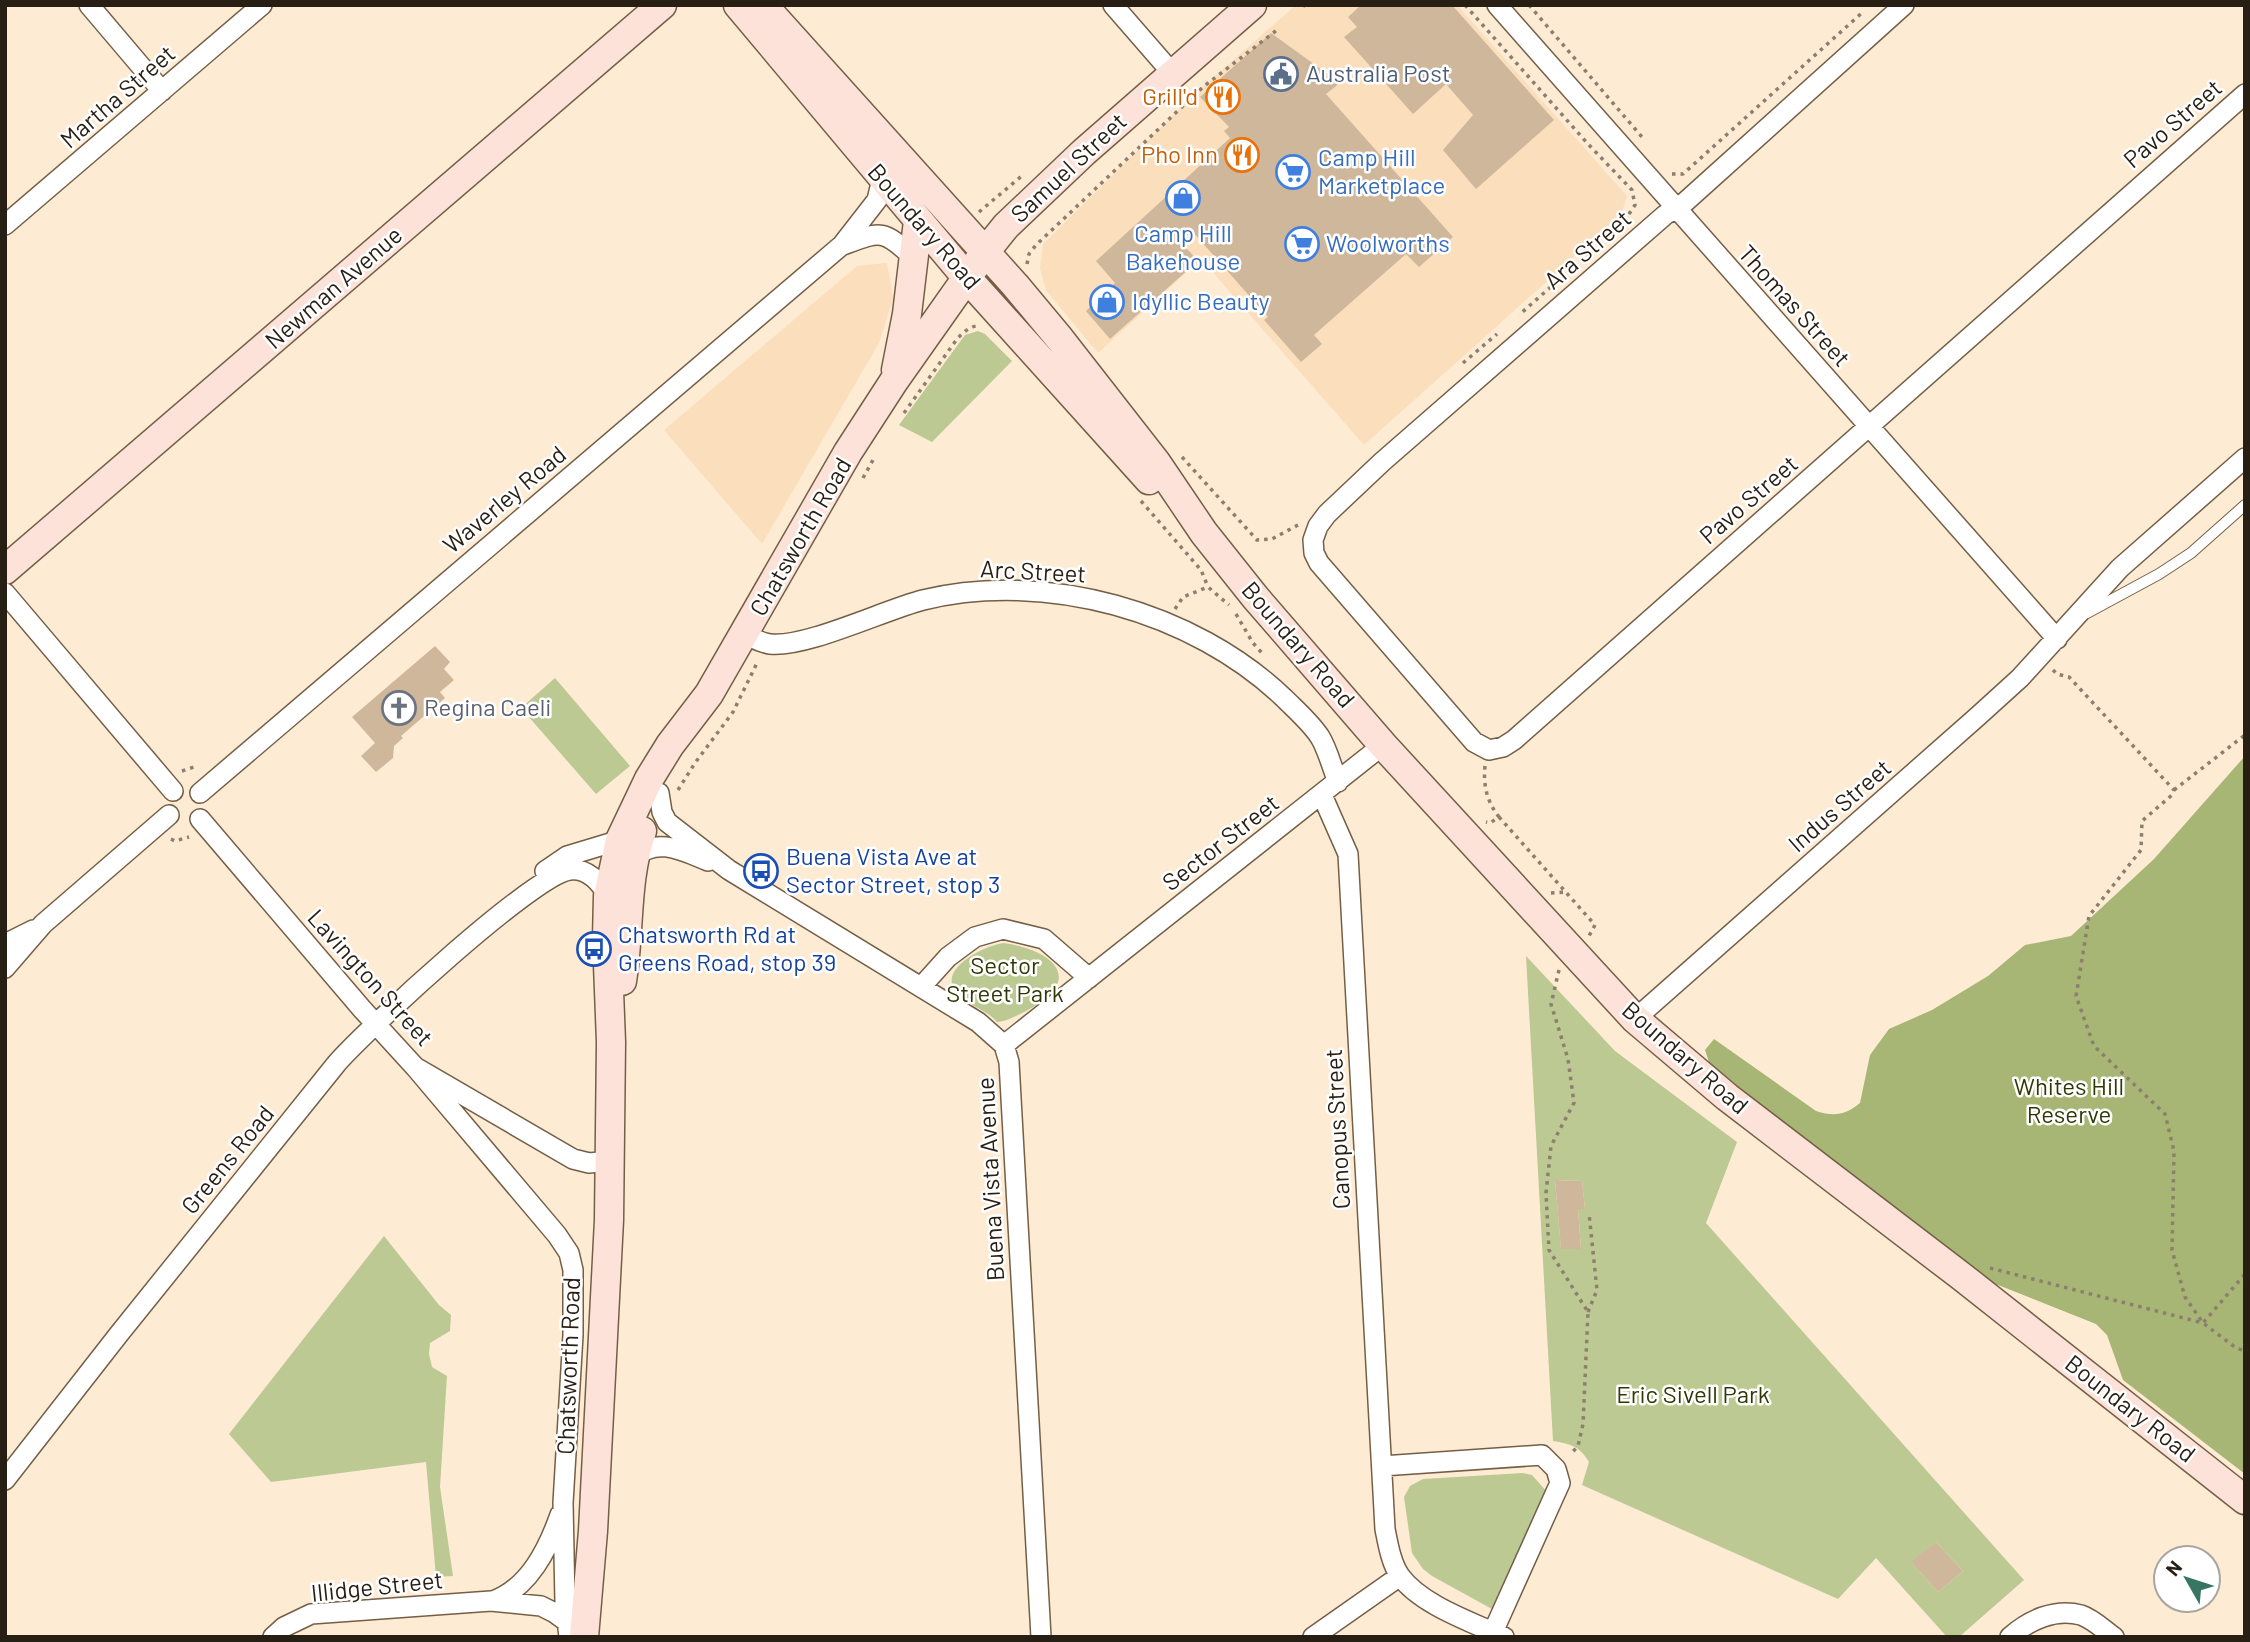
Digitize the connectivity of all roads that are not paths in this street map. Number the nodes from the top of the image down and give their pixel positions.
1 (89, 5) edge
2 (262, 5) edge
3 (662, 5) edge
4 (738, 5) edge
5 (763, 5) edge
6 (1113, 5) edge
7 (1252, 5) edge
8 (1497, 5) edge
9 (1884, 10) edge
10 (1173, 74) junction
11 (162, 91) junction
12 (2245, 94) edge
13 (882, 179) junction
14 (1675, 209) junction
15 (918, 221) junction
16 (5, 225) edge
17 (842, 245) junction
18 (985, 252) junction
19 (913, 257) junction
20 (967, 278) junction
21 (894, 381) junction
22 (1868, 427) junction
23 (2245, 458) edge
24 (2245, 505) edge
25 (1204, 533) junction
26 (5, 570) edge
27 (5, 592) edge
28 (2070, 622) junction
29 (745, 635) junction
30 (2057, 639) junction
31 (709, 694) junction
32 (1383, 745) junction
33 (1489, 750) joint
34 (1338, 782) junction
35 (173, 790) junction
36 (200, 793) junction
37 (668, 794) junction
38 (1322, 795) junction
39 (169, 815) junction
40 (197, 826) junction
41 (627, 849) junction
42 (729, 870) junction
43 (608, 896) junction
44 (519, 900) junction
45 (43, 924) junction
46 (5, 944) edge
47 (5, 968) edge
48 (1089, 978) junction
49 (921, 987) junction
50 (1635, 1019) junction
51 (375, 1024) junction
52 (611, 1042) junction
53 (1004, 1045) junction
54 (415, 1067) junction
55 (610, 1161) junction
56 (1382, 1465) junction
57 (9, 1466) edge
58 (2245, 1500) edge
59 (563, 1503) junction
60 (1400, 1576) junction
61 (491, 1601) junction
62 (573, 1632) edge
63 (1498, 1634) edge
64 (273, 1637) edge
65 (1041, 1637) edge
66 (1313, 1637) edge
67 (2010, 1637) edge
68 (2114, 1637) edge

1 - 11 street
2 - 11 street, Martha Street
3 - 26 main road, Newman Avenue
4 - 13 main road, Boundary Road
5 - 18 main road, Boundary Road
6 - 10 street
7 - 10 main road, Samuel Street
8 - 14 street, Thomas Street
9 - 14 street, Ara Street
10 - 18 main road, Samuel Street
11 - 16 street, Martha Street
12 - 22 street, Pavo Street
13 - 15 main road, Boundary Road
13 - 17 street, Waverley Road
14 - 22 street, Thomas Street
14 - 33 street, Ara Street
15 - 19 main road, Chatsworth Road
15 - 20 main road, Boundary Road
17 - 19 street, Waverley Road
17 - 36 street, Waverley Road
18 - 20 main road, Chatsworth Road
18 - 25 main road, Boundary Road
19 - 21 main road, Chatsworth Road
20 - 21 main road, Chatsworth Road
20 - 25 main road, Boundary Road
21 - 29 main road, Chatsworth Road
22 - 30 street, Thomas Street
22 - 33 street, Pavo Street
23 - 28 street, Indus Street
24 - 28 lane, Indus Street
25 - 32 main road, Boundary Road
26 - 27 main road
27 - 35 street
28 - 30 street, Indus Street
29 - 31 main road, Chatsworth Road
29 - 34 street, Arc Street
30 - 50 street, Indus Street
31 - 37 main road, Chatsworth Road
31 - 41 main road, Chatsworth Road
32 - 34 street, Sector Street
32 - 50 main road, Boundary Road
34 - 38 street, Sector Street
35 - 36 street
35 - 39 street
36 - 40 street
37 - 41 main road, Chatsworth Road
37 - 42 street, Buena Vista Avenue
38 - 48 street, Sector Street
38 - 56 street, Canopus Street
39 - 40 street
39 - 45 street
40 - 51 street, Lavington Street
41 - 42 street, Buena Vista Avenue
41 - 43 main road, Chatsworth Road
41 - 44 street, Greens Road
41 - 52 main road, Chatsworth Road
42 - 49 street, Buena Vista Avenue
43 - 44 street, Greens Road
43 - 52 main road, Chatsworth Road
44 - 51 street, Greens Road
45 - 46 street
45 - 47 street
48 - 49 street
48 - 53 street, Sector Street
49 - 53 street, Buena Vista Avenue
50 - 58 main road, Boundary Road
51 - 54 street, Lavington Street
51 - 57 street, Greens Road
52 - 55 main road, Chatsworth Road
53 - 65 street, Buena Vista Avenue
54 - 55 street, Lavington Street
54 - 59 street, Chatsworth Road
55 - 62 main road, Chatsworth Road
56 - 60 street, Canopus Street
56 - 63 street
59 - 61 street, Illidge Street
59 - 62 street, Chatsworth Road
60 - 63 street
60 - 66 street
61 - 62 street, Illidge Street
61 - 64 street, Illidge Street
67 - 68 street

